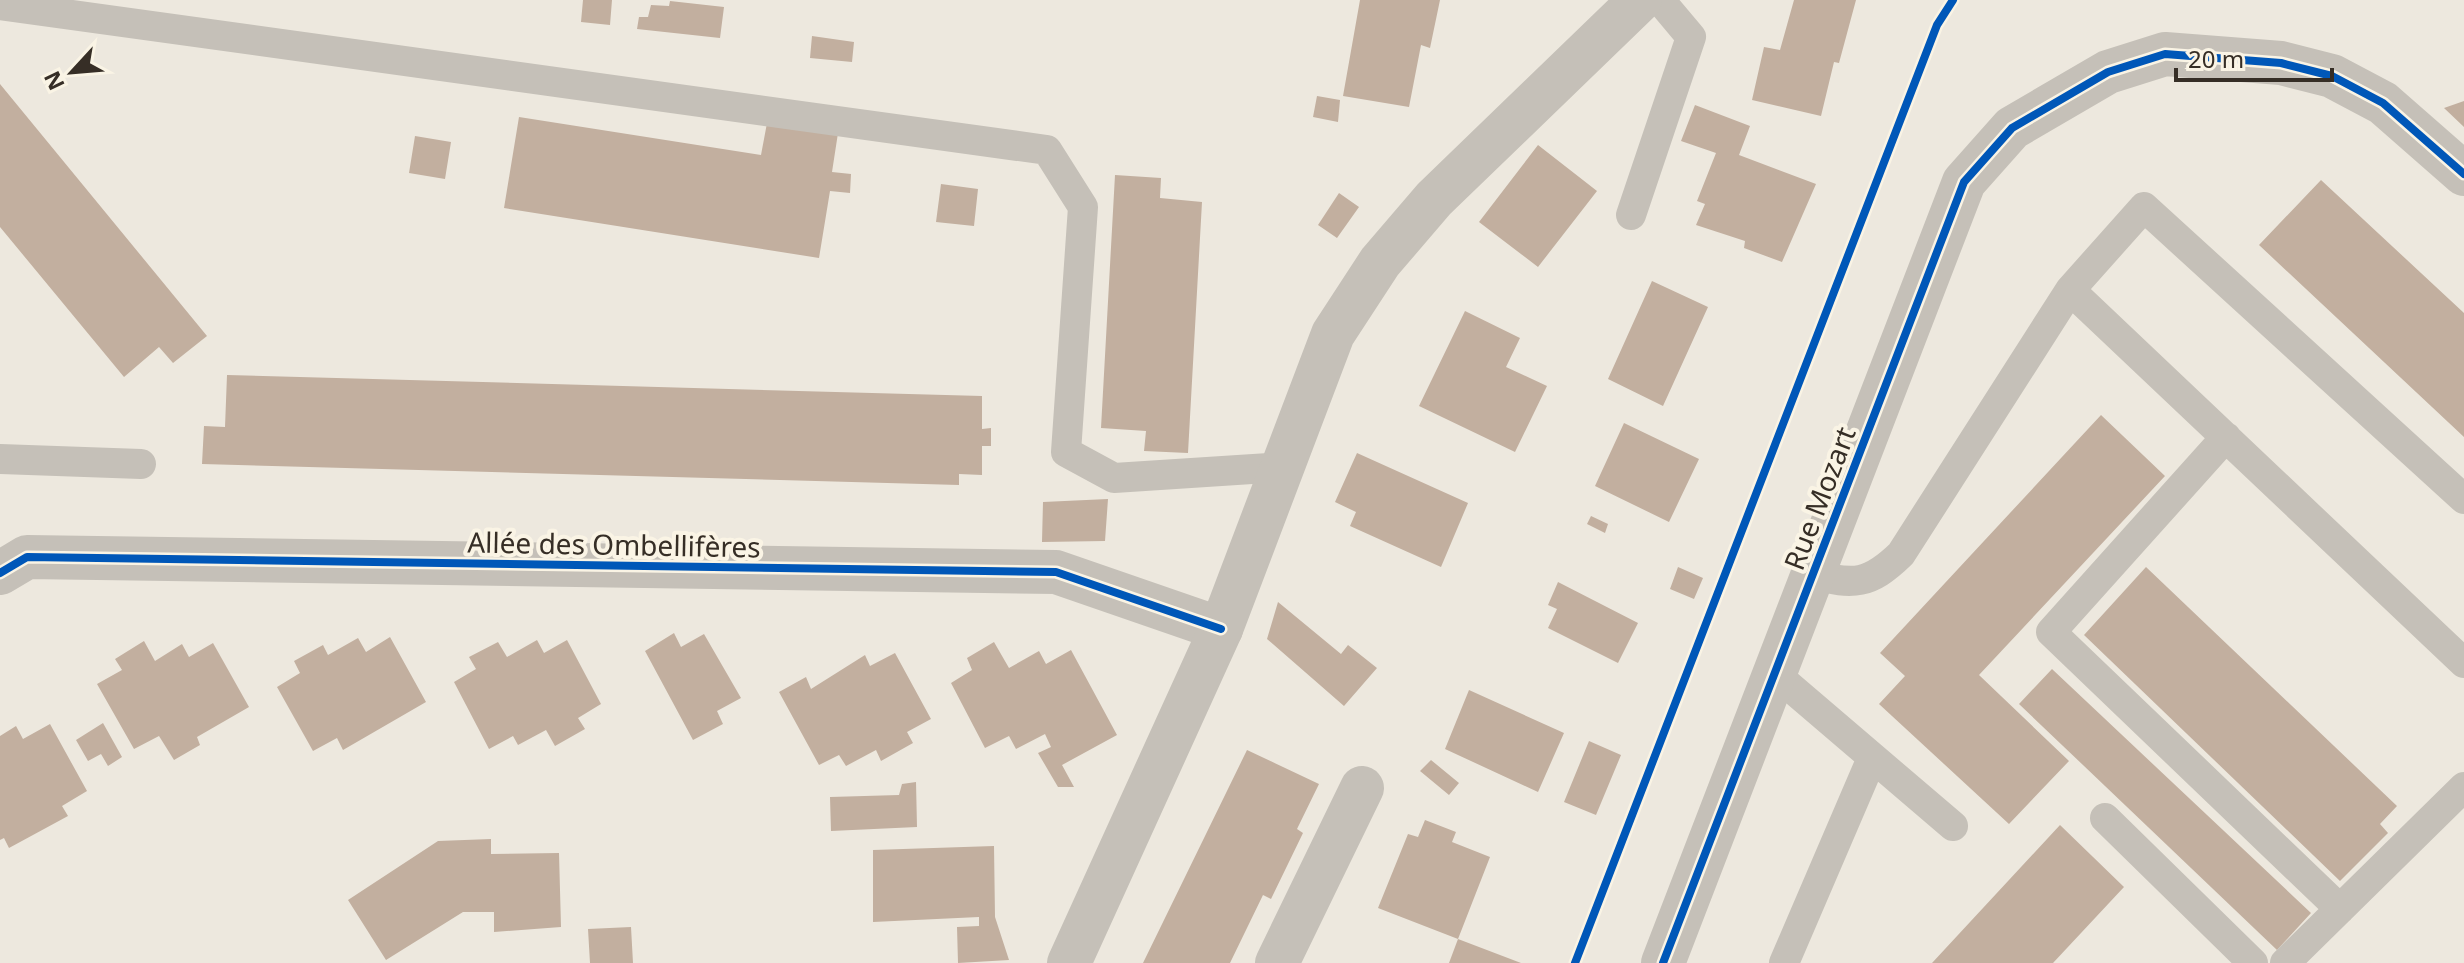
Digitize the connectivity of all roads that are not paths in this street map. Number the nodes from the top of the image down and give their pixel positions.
1 (1640, 0) edge
2 (1660, 0) edge
3 (0, 5) edge
4 (2464, 174) edge
5 (1631, 215) dead end
6 (2070, 290) junction
7 (2226, 437) junction
8 (0, 459) edge
9 (141, 464) dead end
10 (1284, 467) junction
11 (2464, 499) edge
12 (0, 573) edge
13 (1813, 575) junction
14 (1221, 629) junction
15 (2464, 663) edge
16 (1775, 674) junction
17 (1872, 758) junction
18 (2464, 787) edge
19 (1362, 788) dead end
20 (2105, 818) dead end
21 (1953, 826) dead end
22 (2340, 909) junction
23 (1069, 963) edge
24 (1277, 963) edge
25 (1663, 963) edge
26 (1784, 963) edge
27 (2253, 963) edge
28 (2285, 963) edge

1 - 10 street
2 - 5 lane
3 - 10 lane
4 - 13 street, Rue Mozart
6 - 7 lane
6 - 11 lane
6 - 13 lane
7 - 15 lane
7 - 22 lane
8 - 9 lane
10 - 14 street
12 - 14 street, Allée des Ombellifères
13 - 16 street, Rue Mozart
14 - 23 street
16 - 17 lane
16 - 25 street, Rue Mozart
17 - 21 lane
17 - 26 lane
18 - 22 lane
19 - 24 street
20 - 27 lane
22 - 28 lane

